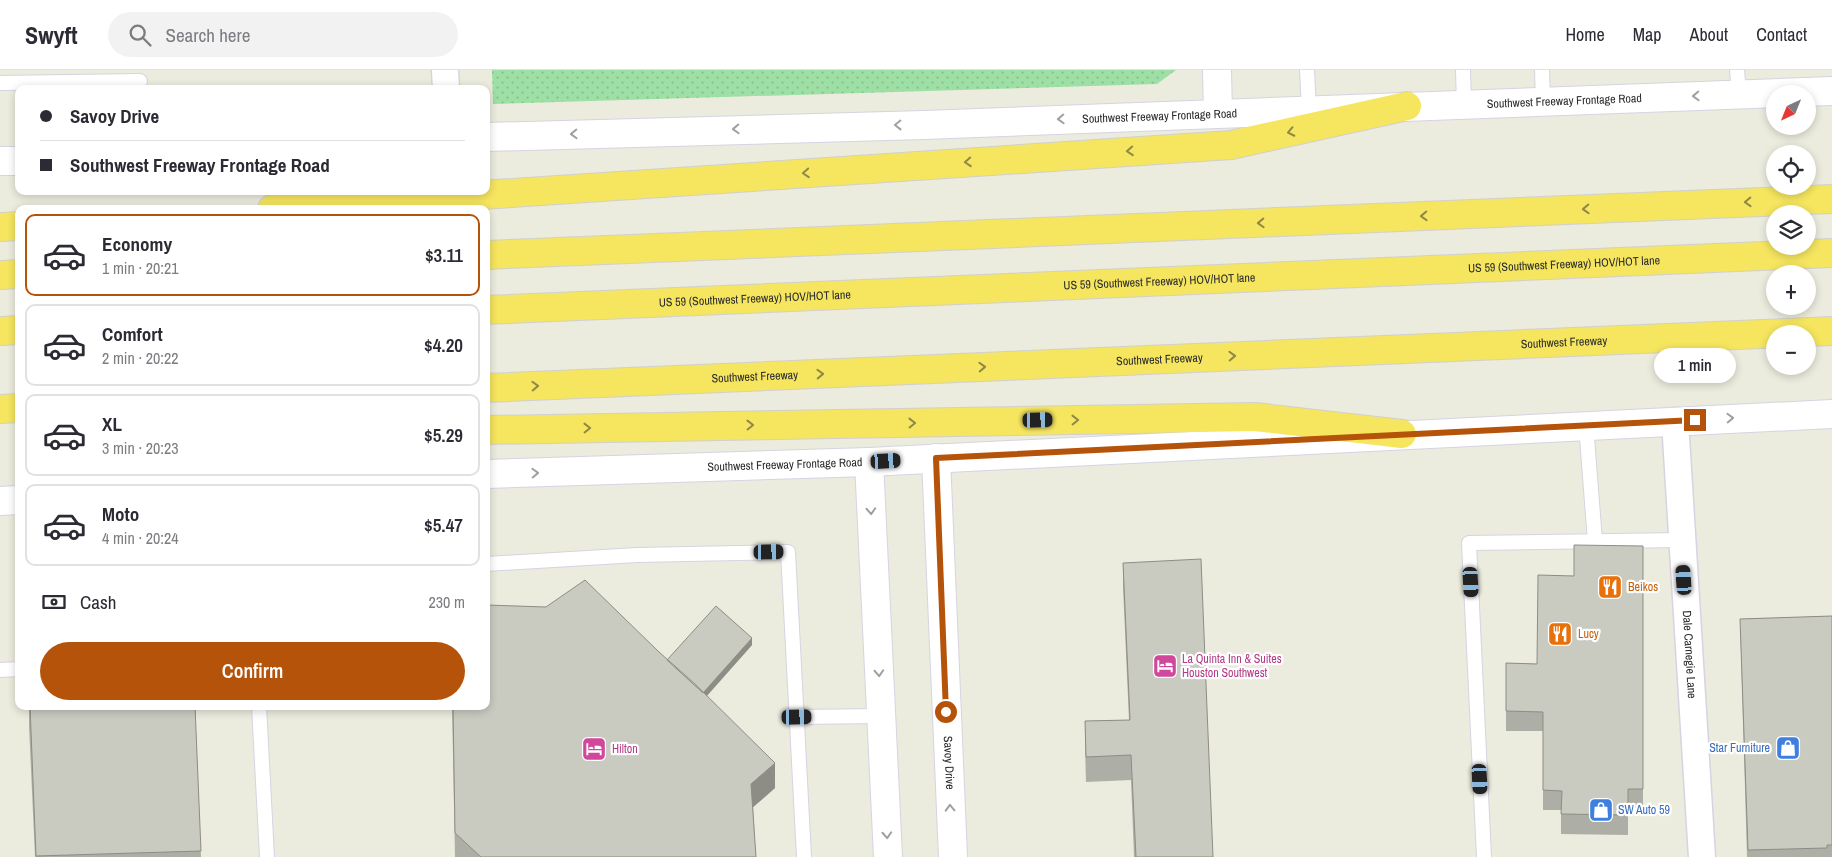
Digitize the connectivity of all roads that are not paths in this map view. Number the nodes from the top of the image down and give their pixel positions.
1 (446, 70) edge
2 (1217, 70) edge
3 (1307, 70) edge
4 (1463, 70) edge
5 (1542, 70) edge
6 (140, 80) edge
7 (1738, 82) edge
8 (0, 83) edge
9 (446, 85) edge
10 (1832, 90) edge
11 (1544, 102) junction
12 (1464, 104) junction
13 (1407, 106) junction
14 (1309, 110) junction
15 (1218, 113) junction
16 (490, 137) edge
17 (0, 161) edge
18 (15, 161) edge
19 (490, 194) edge
20 (479, 195) edge
21 (1832, 199) edge
22 (331, 205) edge
23 (15, 226) edge
24 (0, 227) edge
25 (1832, 253) edge
26 (490, 255) edge
27 (15, 274) edge
28 (0, 275) edge
29 (490, 310) edge
30 (15, 330) edge
31 (0, 331) edge
32 (1832, 331) edge
33 (490, 388) edge
34 (15, 408) edge
35 (0, 409) edge
36 (1832, 414) edge
37 (1675, 420) junction
38 (1586, 425) junction
39 (490, 430) edge
40 (1402, 434) junction
41 (936, 458) junction
42 (869, 462) junction
43 (490, 474) edge
44 (15, 500) edge
45 (0, 501) edge
46 (1681, 540) junction
47 (1595, 542) junction
48 (490, 564) edge
49 (15, 669) edge
50 (0, 670) edge
51 (259, 710) edge
52 (881, 716) junction
53 (797, 717) junction
54 (267, 857) edge
55 (804, 857) edge
56 (888, 857) edge
57 (952, 857) edge
58 (1484, 857) edge
59 (1702, 857) edge

1 - 9 street
2 - 15 main road
3 - 14 lane
4 - 12 lane
5 - 11 lane
6 - 8 lane
7 - 10 main road, Southwest Freeway Frontage Road
7 -> 11 main road, Southwest Freeway Frontage Road
11 - 12 main road, Southwest Freeway Frontage Road
12 - 13 main road, Southwest Freeway Frontage Road
13 - 14 main road, Southwest Freeway Frontage Road
13 -> 19 highway
14 - 15 main road, Southwest Freeway Frontage Road
15 -> 16 main road, Southwest Freeway Frontage Road
17 - 18 main road
20 -> 22 highway
21 -> 26 highway
23 - 24 highway
25 - 29 highway, US 59 (Southwest Freeway) HOV/HOT lane
27 - 28 highway
30 - 31 highway
33 -> 32 highway, Southwest Freeway
34 - 35 highway
37 -> 36 main road, Southwest Freeway Frontage Road
37 - 38 main road, Southwest Freeway Frontage Road
37 - 46 street, Dale Carnegie Lane
38 - 40 main road, Southwest Freeway Frontage Road
38 - 47 lane
39 -> 40 highway
40 - 41 main road, Southwest Freeway Frontage Road
41 - 42 main road, Southwest Freeway Frontage Road
57 -> 41 main road, Savoy Drive
43 -> 42 main road, Southwest Freeway Frontage Road
42 -> 52 main road
44 - 45 main road
46 - 47 lane
46 - 59 street, Dale Carnegie Lane
47 - 58 lane
48 - 53 lane
49 - 50 lane
51 - 54 lane
52 - 53 lane
52 -> 56 main road
53 - 55 lane

